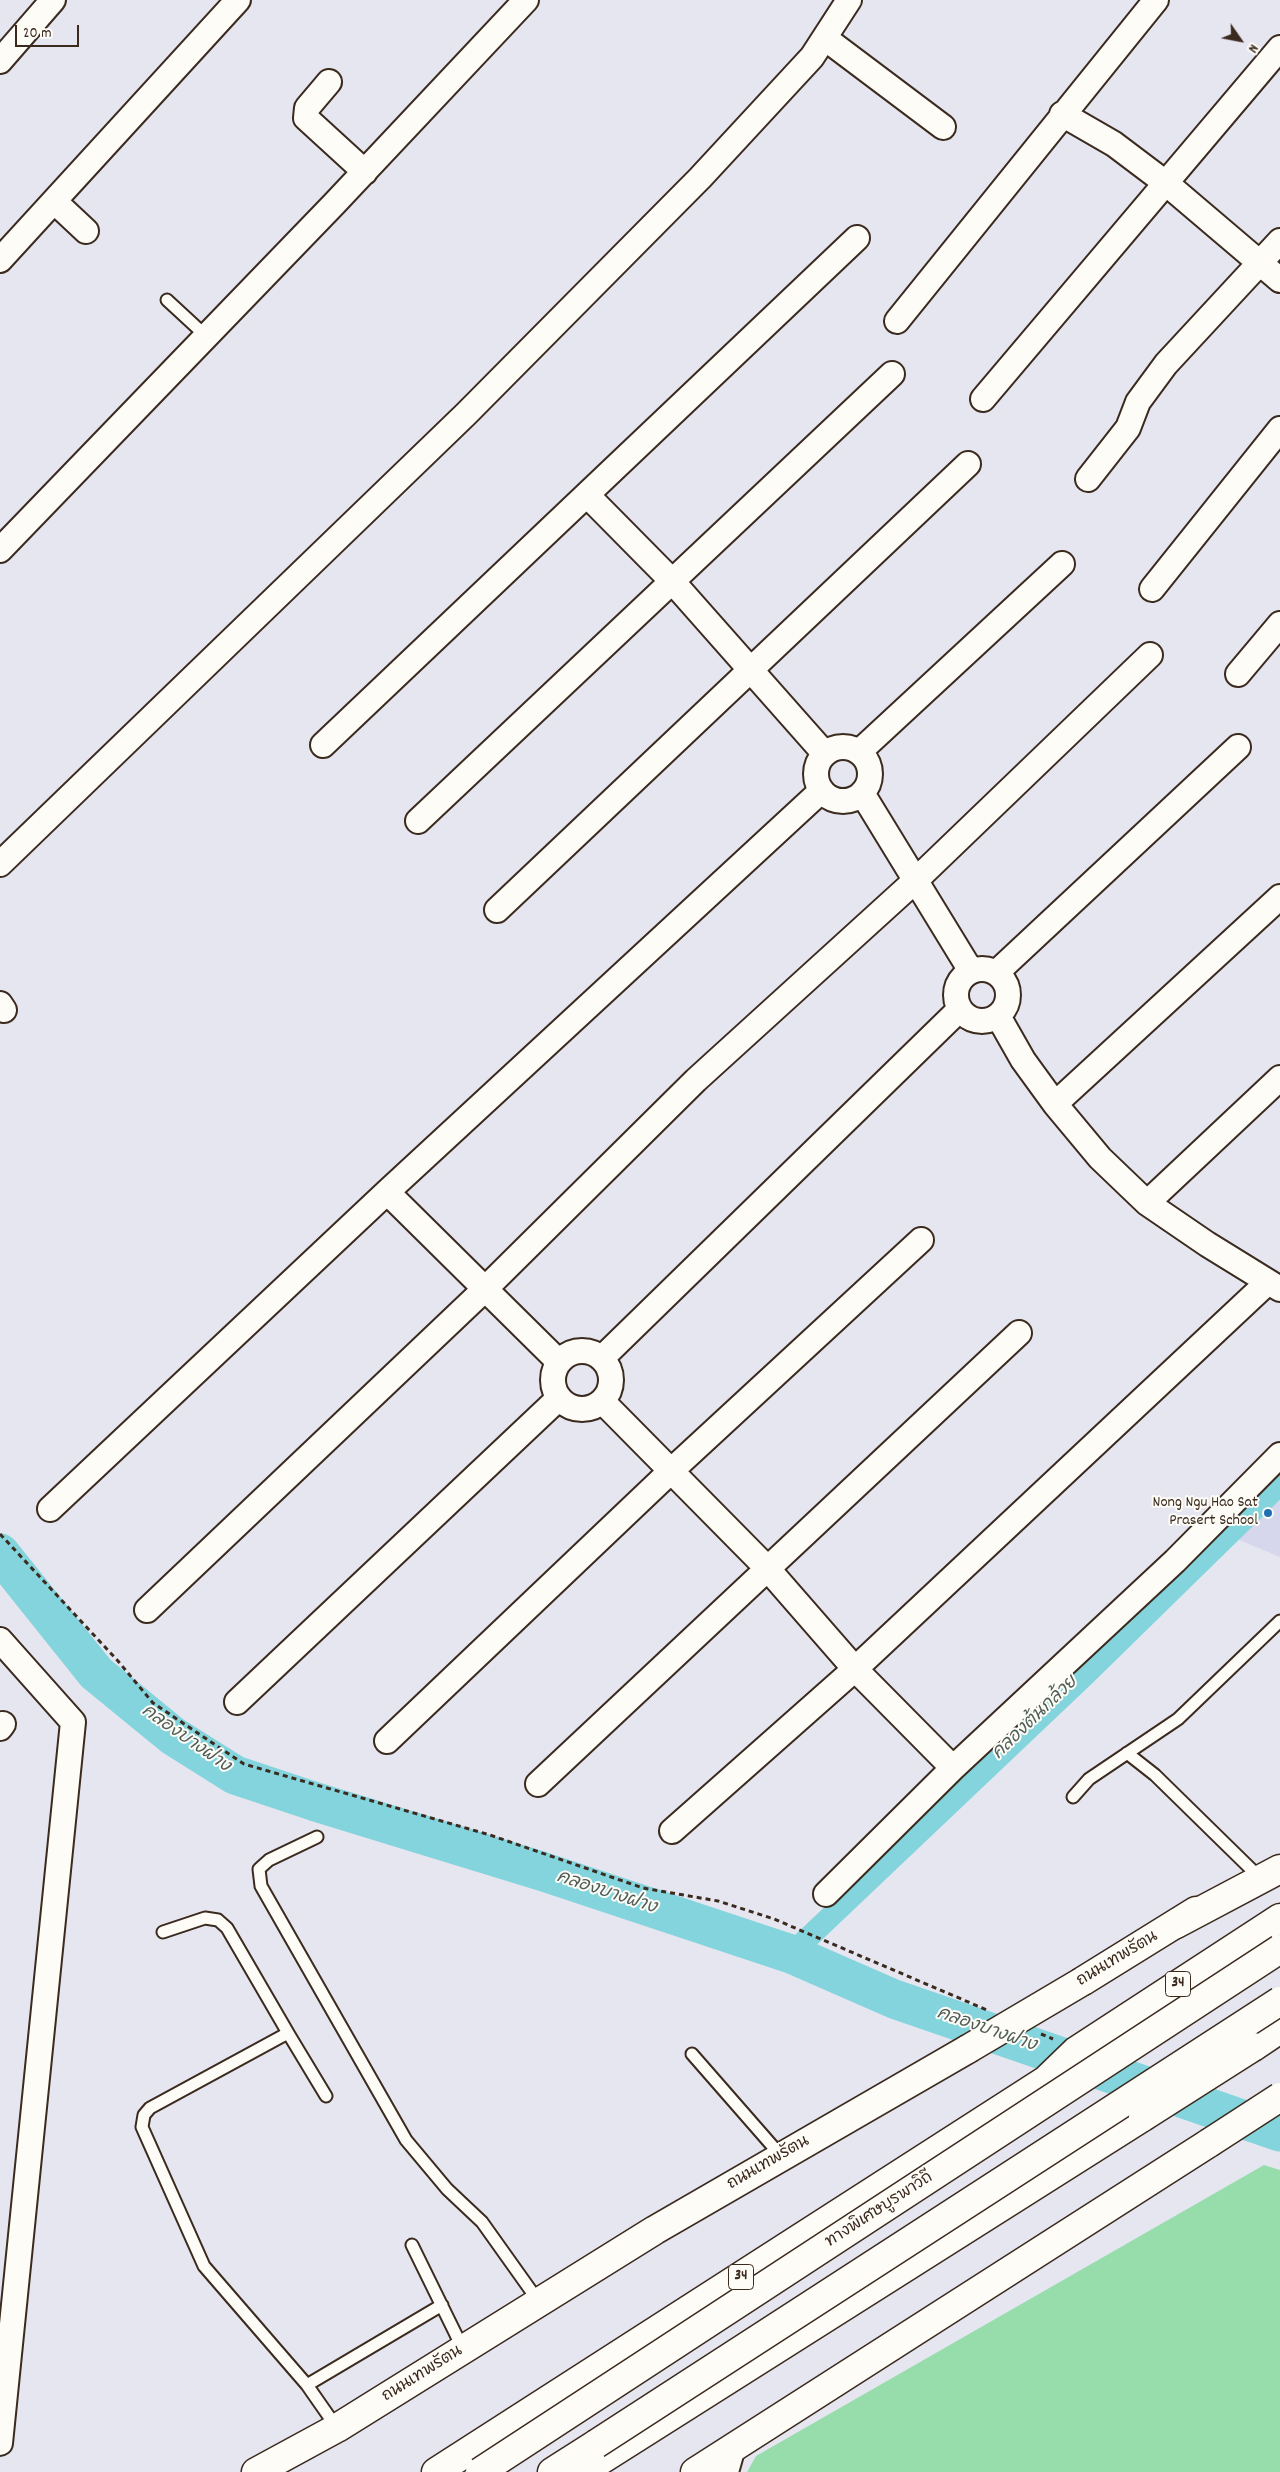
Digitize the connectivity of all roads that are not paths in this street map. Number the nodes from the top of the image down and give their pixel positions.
1 (53, 0) edge
2 (238, 0) edge
3 (526, 0) edge
4 (849, 0) edge
5 (1156, 0) edge
6 (826, 39) junction
7 (1280, 48) edge
8 (0, 61) edge
9 (329, 82) dead end
10 (1062, 114) junction
11 (943, 127) dead end
12 (365, 172) junction
13 (1167, 184) junction
14 (54, 201) junction
15 (86, 230) dead end
16 (857, 238) dead end
17 (1280, 241) edge
18 (0, 260) edge
19 (1261, 264) junction
20 (1280, 280) edge
21 (167, 300) dead end
22 (896, 321) dead end
23 (206, 336) junction
24 (892, 374) dead end
25 (983, 399) dead end
26 (1280, 429) edge
27 (968, 464) dead end
28 (1088, 479) dead end
29 (587, 494) junction
30 (0, 550) edge
31 (1062, 564) dead end
32 (672, 581) junction
33 (1152, 589) dead end
34 (1280, 624) edge
35 (1150, 655) dead end
36 (752, 669) junction
37 (1238, 674) dead end
38 (323, 745) dead end
39 (1238, 747) dead end
40 (859, 752) junction
41 (825, 754) junction
42 (821, 790) junction
43 (862, 793) junction
44 (418, 821) dead end
45 (0, 864) edge
46 (916, 880) junction
47 (1280, 897) edge
48 (497, 910) dead end
49 (971, 971) junction
50 (996, 973) junction
51 (960, 1009) junction
52 (998, 1016) junction
53 (1280, 1078) edge
54 (1055, 1104) junction
55 (387, 1192) junction
56 (1146, 1203) junction
57 (921, 1240) dead end
58 (1274, 1286) edge
59 (485, 1289) junction
60 (1019, 1333) dead end
61 (602, 1358) junction
62 (559, 1362) junction
63 (559, 1398) junction
64 (602, 1401) junction
65 (1280, 1456) edge
66 (672, 1470) junction
67 (50, 1509) dead end
68 (768, 1568) junction
69 (147, 1610) dead end
70 (1280, 1621) edge
71 (0, 1640) edge
72 (856, 1669) junction
73 (236, 1702) dead end
74 (387, 1741) dead end
75 (1127, 1753) junction
76 (953, 1768) junction
77 (538, 1784) dead end
78 (1073, 1797) dead end
79 (672, 1831) dead end
80 (317, 1837) dead end
81 (1280, 1855) edge
82 (1267, 1871) edge
83 (826, 1894) dead end
84 (1280, 1918) edge
85 (163, 1932) dead end
86 (1280, 1949) edge
87 (1280, 2001) edge
88 (1280, 2029) edge
89 (288, 2033) junction
90 (692, 2054) dead end
91 (326, 2096) dead end
92 (1280, 2097) edge
93 (782, 2157) junction
94 (412, 2245) dead end
95 (540, 2302) junction
96 (442, 2305) junction
97 (464, 2349) junction
98 (307, 2385) junction
99 (338, 2428) junction
100 (0, 2443) edge
101 (730, 2460) edge
102 (265, 2468) edge
103 (436, 2472) edge
104 (480, 2472) edge
105 (552, 2472) edge
106 (582, 2472) edge
107 (695, 2472) edge

1 - 8 street
2 - 14 street
3 - 12 street
4 - 6 street
5 - 10 street
6 - 11 street
6 - 45 street
7 - 13 street
9 - 12 street
10 - 13 street
10 - 22 street
12 - 23 street
13 - 19 street
13 - 25 street
14 - 15 street
14 - 18 street
16 - 29 street
17 - 19 street
19 - 20 street
19 - 28 street
21 - 23 lane
23 - 30 street
24 - 32 street
26 - 33 street
27 - 36 street
29 - 32 street
29 - 38 street
31 - 40 street
32 - 36 street
32 - 44 street
34 - 37 street
35 - 46 street
36 - 41 street
36 - 48 street
39 - 50 street
40 - 41 street
40 - 43 street
41 - 42 street
42 - 43 street
42 - 55 street
43 - 46 street
46 - 49 street
46 - 59 street
47 - 54 street
49 - 50 street
49 - 51 street
50 - 52 street
51 - 52 street
51 - 61 street
52 - 54 street
53 - 56 street
54 - 56 street
55 - 59 street
55 - 67 street
56 - 58 street
57 - 66 street
58 - 72 street
59 - 62 street
59 - 69 street
60 - 68 street
61 - 62 street
61 - 64 street
62 - 63 street
63 - 64 street
63 - 73 street
64 - 66 street
65 - 76 street
66 - 68 street
66 - 74 street
68 - 72 street
68 - 77 street
70 - 75 lane
71 - 100 street
72 - 76 street
72 - 79 street
75 - 78 lane
75 - 82 lane
76 - 83 street
80 - 95 lane
81 - 82 main road
82 - 93 main road, ถนนเทพรัตน, bridge
84 - 103 main road, 34
85 - 89 lane
86 - 104 main road, ทางพิเศษบูรพาวิถี, bridge
87 - 105 main road, bridge
88 - 106 main road, bridge
89 - 91 lane
89 - 98 lane
90 - 93 lane
92 - 101 main road, bridge
93 - 95 main road, ถนนเทพรัตน
94 - 96 lane
95 - 97 main road, ถนนเทพรัตน
96 - 97 lane
96 - 98 lane
97 - 99 main road, ถนนเทพรัตน
98 - 99 lane
99 - 102 main road, ถนนเทพรัตน
101 - 107 main road

